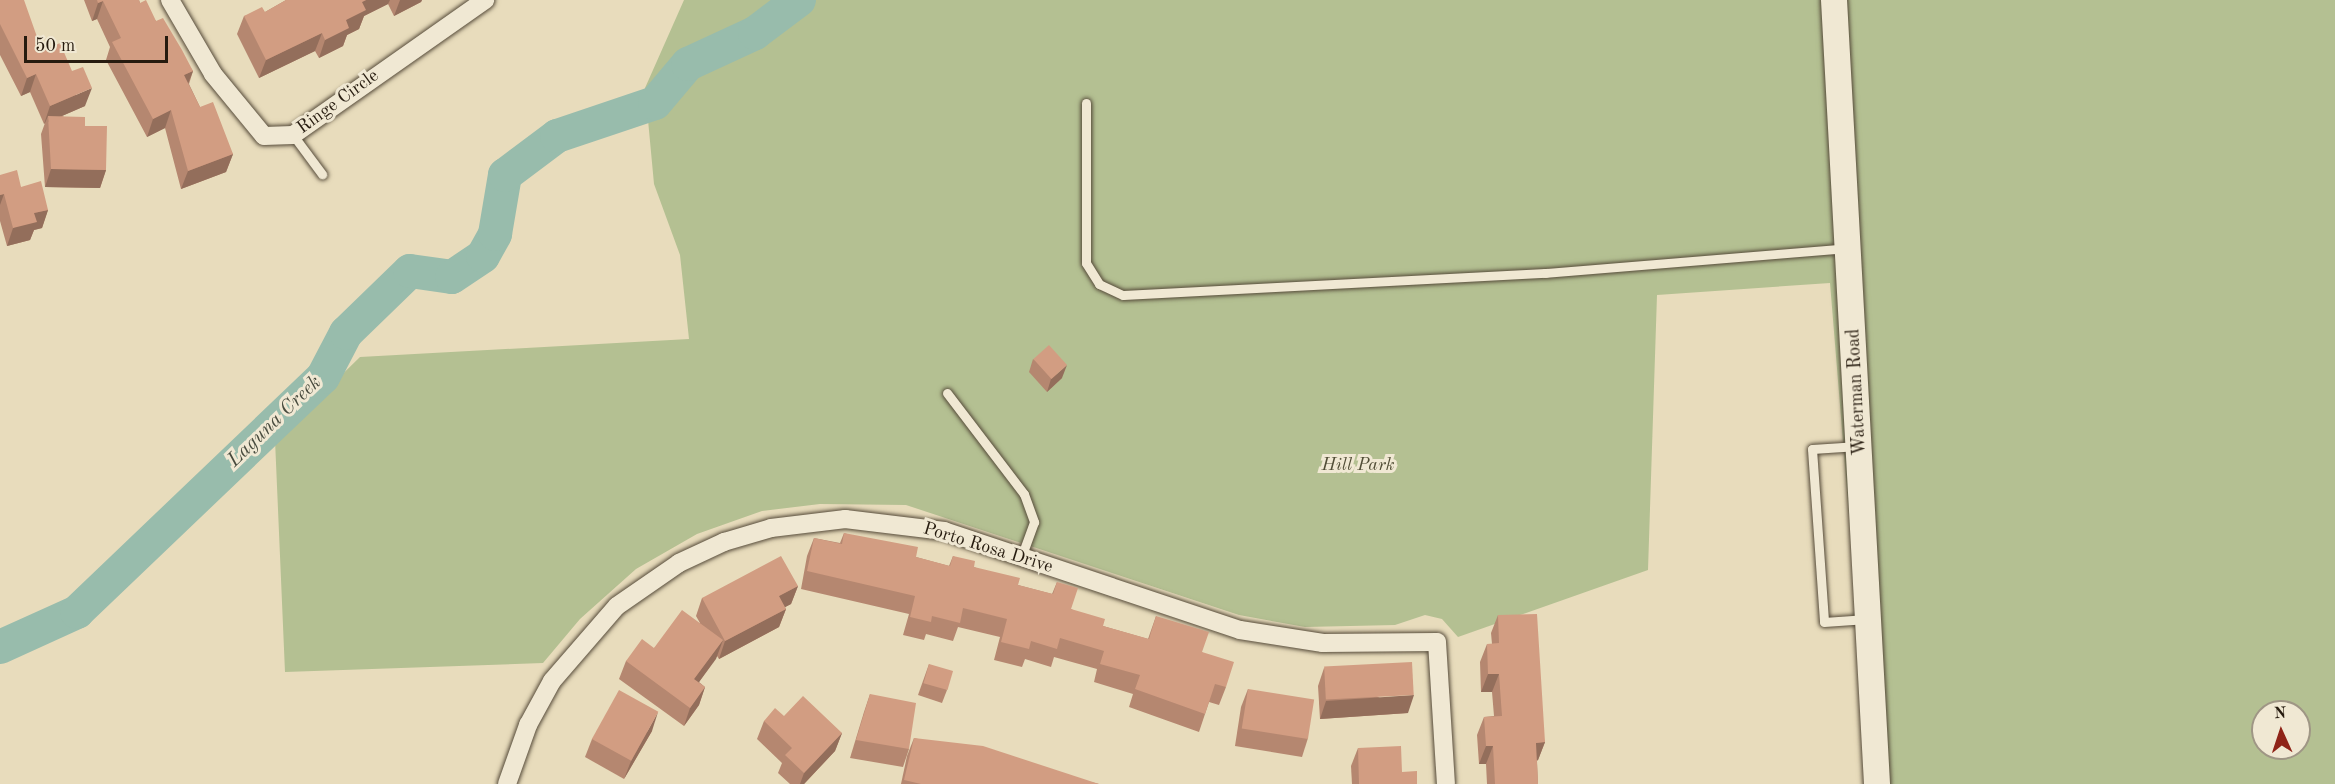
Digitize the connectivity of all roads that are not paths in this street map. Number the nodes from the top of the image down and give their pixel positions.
1 (170, 0) edge
2 (485, 0) edge
3 (1834, 0) edge
4 (1086, 103) dead end
5 (293, 135) junction
6 (322, 174) dead end
7 (1849, 248) junction
8 (947, 393) dead end
9 (1860, 446) junction
10 (1021, 557) junction
11 (1871, 619) junction
12 (507, 784) edge
13 (1446, 784) edge
14 (1877, 784) edge

1 - 5 street, Ringe Circle
2 - 5 street, Ringe Circle
3 - 7 main road, Waterman Road
4 - 7 lane
5 - 6 lane
7 - 9 main road, Waterman Road
8 - 10 lane
9 - 11 main road, Waterman Road
9 - 11 lane
10 - 12 street, Porto Rosa Drive
10 - 13 street, Porto Rosa Drive
11 - 14 main road, Waterman Road

